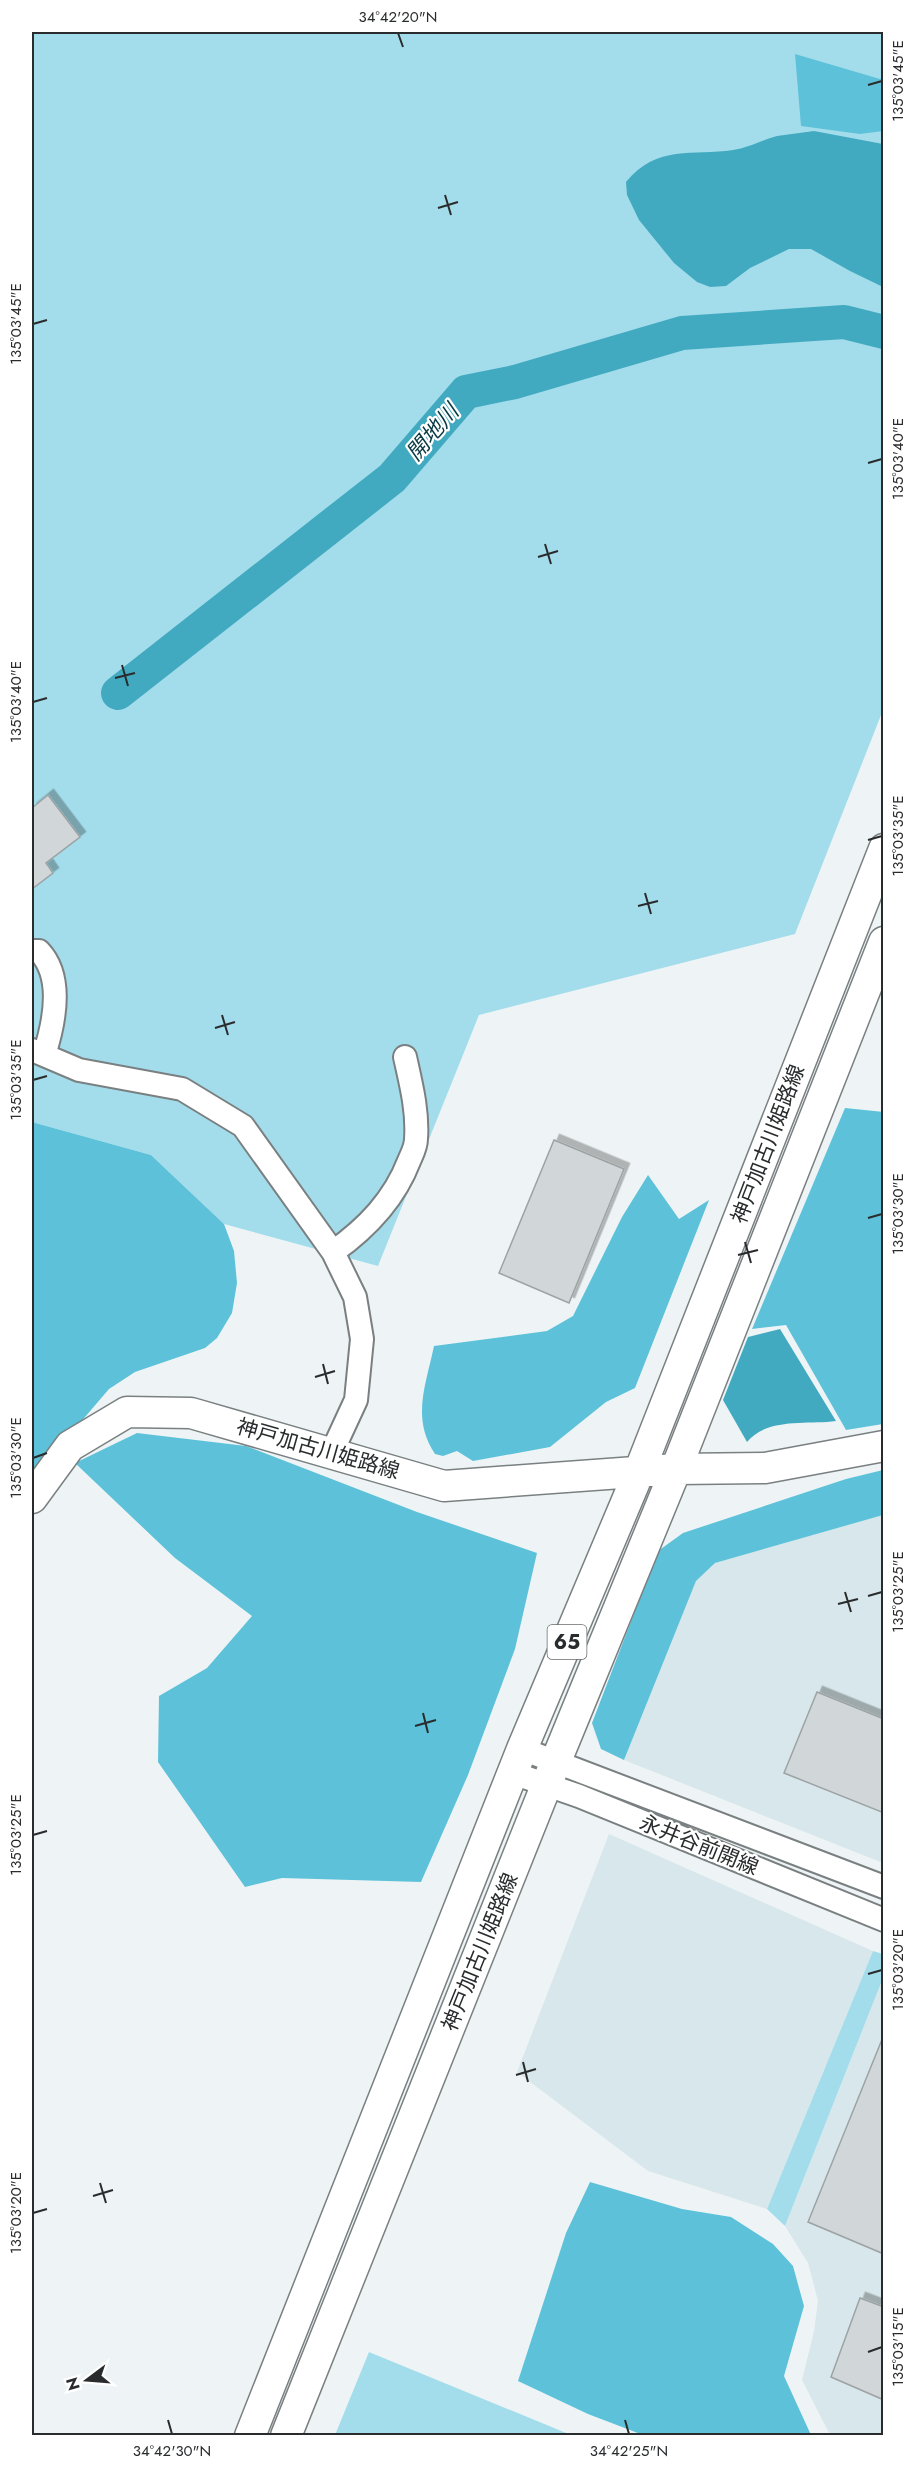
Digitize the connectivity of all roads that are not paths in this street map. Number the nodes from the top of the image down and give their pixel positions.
1 (884, 849) edge
2 (884, 942) edge
3 (32, 951) edge
4 (38, 1052) edge
5 (405, 1057) dead end
6 (333, 1252) junction
7 (884, 1446) edge
8 (331, 1454) junction
9 (676, 1469) junction
10 (639, 1472) junction
11 (32, 1498) edge
12 (518, 1761) junction
13 (551, 1773) junction
14 (884, 1887) edge
15 (884, 1920) edge
16 (250, 2436) edge
17 (286, 2436) edge

1 - 10 main road, 神戸加古川姫路線 / 65
2 - 9 main road, 神戸加古川姫路線 / 65
3 - 4 street
4 - 6 street
5 - 6 street
6 - 8 street
7 - 9 main road, 神戸加古川姫路線
8 - 10 main road, 神戸加古川姫路線
8 - 11 main road, 神戸加古川姫路線
9 - 10 main road, 神戸加古川姫路線
9 - 13 main road, 神戸加古川姫路線 / 65
10 - 12 main road, 神戸加古川姫路線 / 65
12 - 13 street, 永井谷前開線
12 - 16 main road, 神戸加古川姫路線 / 65
13 - 14 street, 永井谷前開線
13 - 15 street, 永井谷前開線
13 - 17 main road, 神戸加古川姫路線 / 65

